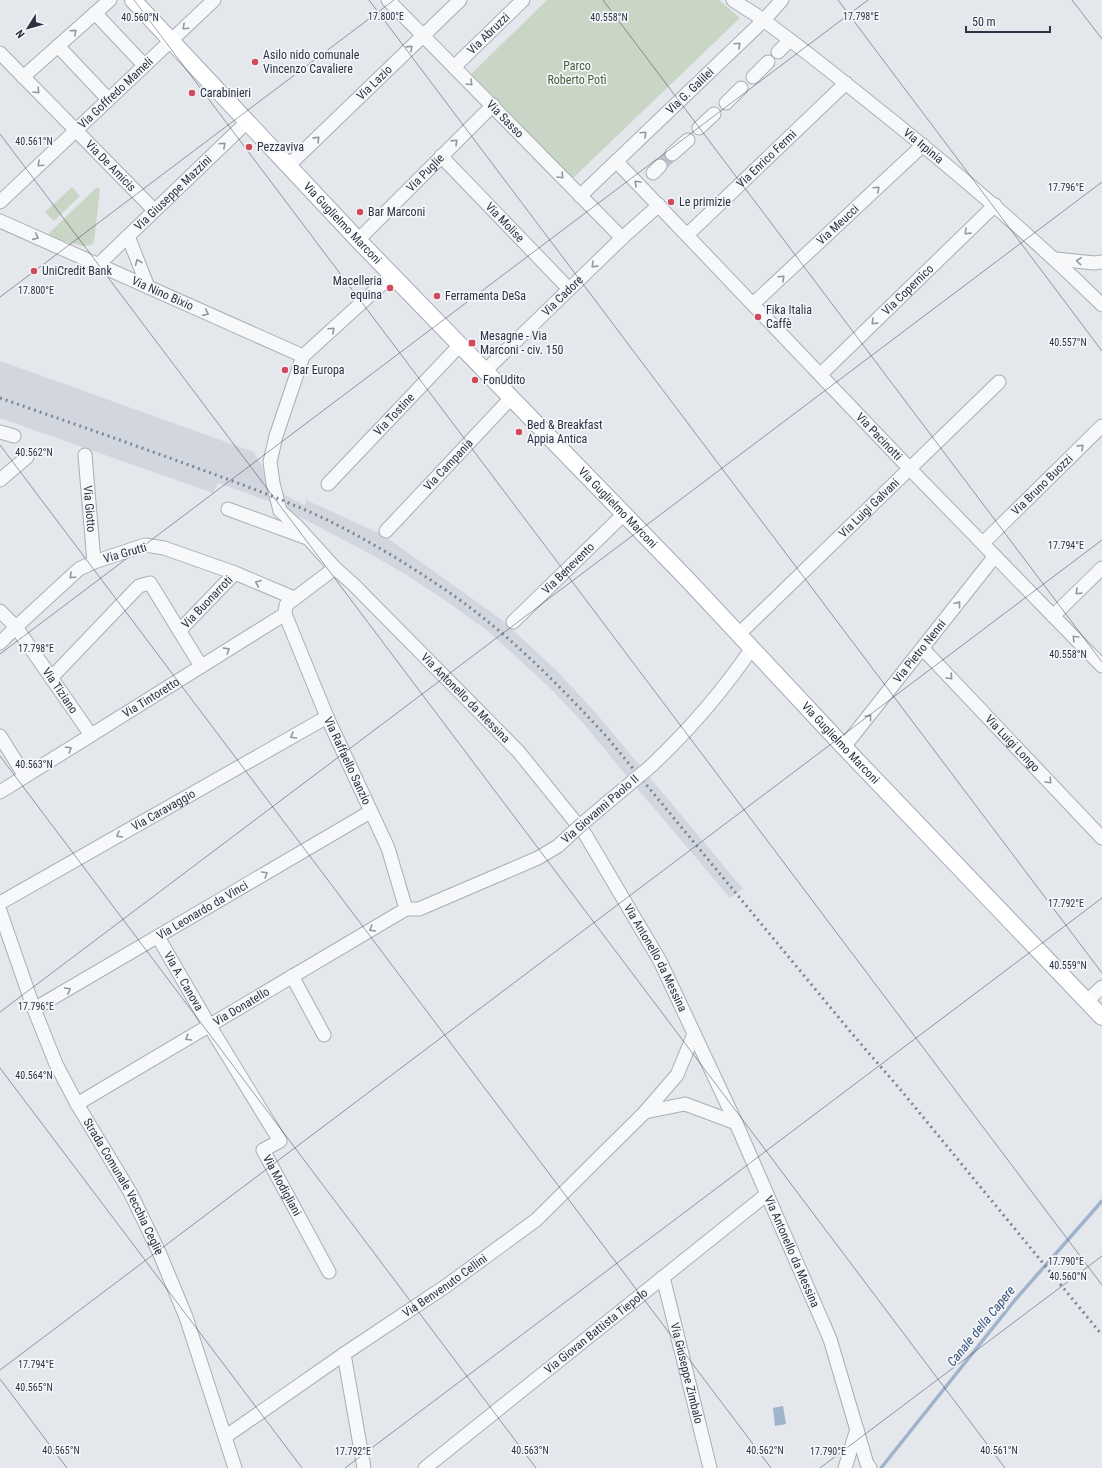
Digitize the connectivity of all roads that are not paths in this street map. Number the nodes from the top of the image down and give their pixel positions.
1 (110, 0) edge
2 (132, 0) edge
3 (214, 0) edge
4 (388, 0) edge
5 (460, 0) edge
6 (523, 0) edge
7 (733, 0) edge
8 (782, 0) edge
9 (96, 13) junction
10 (764, 20) junction
11 (423, 36) junction
12 (171, 40) junction
13 (790, 40) junction
14 (58, 46) junction
15 (778, 52) dead end
16 (0, 53) edge
17 (768, 62) dead end
18 (144, 66) junction
19 (454, 67) junction
20 (24, 77) junction
21 (752, 77) dead end
22 (846, 83) junction
23 (741, 88) dead end
24 (108, 99) junction
25 (726, 103) dead end
26 (493, 105) junction
27 (714, 114) dead end
28 (247, 122) junction
29 (699, 128) dead end
30 (76, 131) junction
31 (688, 140) dead end
32 (923, 145) junction
33 (672, 154) tunnel mouth
34 (441, 156) junction
35 (616, 161) junction
36 (288, 166) junction
37 (580, 196) junction
38 (0, 202) edge
39 (659, 205) junction
40 (995, 205) junction
41 (154, 210) junction
42 (0, 221) edge
43 (687, 235) junction
44 (128, 236) junction
45 (622, 238) junction
46 (358, 240) junction
47 (1056, 259) junction
48 (1102, 262) edge
49 (98, 265) junction
50 (392, 275) junction
51 (148, 287) junction
52 (569, 289) junction
53 (753, 304) junction
54 (1102, 305) edge
55 (460, 345) junction
56 (303, 356) junction
57 (486, 371) junction
58 (821, 374) junction
59 (999, 382) dead end
60 (511, 398) junction
61 (1102, 426) edge
62 (0, 432) edge
63 (14, 436) dead end
64 (86, 455) dead end
65 (27, 457) dead end
66 (910, 469) junction
67 (0, 480) edge
68 (328, 484) dead end
69 (228, 509) dead end
70 (624, 514) junction
71 (386, 531) dead end
72 (307, 538) junction
73 (983, 543) junction
74 (995, 556) junction
75 (94, 562) junction
76 (334, 568) junction
77 (1102, 568) edge
78 (235, 573) junction
79 (294, 598) junction
80 (0, 610) edge
81 (285, 614) junction
82 (1053, 616) junction
83 (513, 622) dead end
84 (16, 627) junction
85 (180, 630) junction
86 (738, 634) junction
87 (0, 643) edge
88 (752, 648) junction
89 (923, 649) junction
90 (201, 666) junction
91 (1102, 666) edge
92 (51, 678) junction
93 (326, 717) junction
94 (91, 735) junction
95 (0, 736) edge
96 (844, 747) junction
97 (25, 776) junction
98 (0, 792) edge
99 (370, 812) junction
100 (1102, 838) edge
101 (0, 903) edge
102 (406, 909) junction
103 (0, 911) edge
104 (158, 937) junction
105 (292, 976) junction
106 (1102, 987) edge
107 (1087, 1001) junction
108 (34, 1009) junction
109 (1102, 1017) edge
110 (209, 1025) junction
111 (694, 1034) junction
112 (324, 1035) dead end
113 (77, 1104) junction
114 (646, 1112) junction
115 (736, 1123) junction
116 (767, 1194) junction
117 (330, 1272) dead end
118 (663, 1277) junction
119 (344, 1354) junction
120 (857, 1429) junction
121 (225, 1437) junction
122 (869, 1466) edge
123 (235, 1468) edge
124 (364, 1468) edge
125 (425, 1468) edge
126 (710, 1468) edge
127 (845, 1468) edge

1 - 9 street
2 - 12 main road, Via Guglielmo Marconi
3 -> 12 street, Via Goffredo Mameli
4 - 11 street, Via Sasso
5 - 11 street, Via Lazio
6 - 19 street, Via Abruzzi
7 - 10 street, Via Irpinia
8 - 10 street, Via G. Galilei
14 -> 9 street
9 - 18 street
10 - 13 street, Via Irpinia
35 -> 10 street, Via G. Galilei
11 - 19 street, Via Sasso
36 -> 11 street, Via Lazio
12 - 18 street, Via Goffredo Mameli
12 - 28 main road, Via Guglielmo Marconi
13 - 15 street
13 - 22 street, Via Irpinia
14 - 20 street
14 - 24 street
16 - 20 street, Via De Amicis
17 - 21 street
18 - 24 street, Via Goffredo Mameli
19 -> 26 street, Via Sasso
20 -> 30 street, Via De Amicis
22 - 32 street, Via Irpinia
22 - 43 street, Via Enrico Fermi
23 - 25 street
24 - 30 street, Via Goffredo Mameli
34 -> 26 street, Via Puglie
26 -> 37 street, Via Sasso
27 - 29 street
28 - 36 main road, Via Guglielmo Marconi
41 -> 28 street, Via Giuseppe Mazzini
30 -> 38 street, Via Goffredo Mameli
30 - 41 street, Via De Amicis
31 - 33 street
32 - 40 street, Via Irpinia
53 -> 32 street, Via Meucci
34 - 46 street, Via Puglie
34 - 52 street, Via Molise
35 - 37 street, Via G. Galilei
39 -> 35 street, Via Pacinotti
36 - 46 main road, Via Guglielmo Marconi
37 - 45 street, Via Sasso
39 - 43 street, Via Pacinotti
39 - 45 street, Via Cadore
40 - 47 street, Via Irpinia
40 -> 58 street, Via Copernico
41 - 44 street, Via Giuseppe Mazzini
42 -> 49 street, Via Nino Bixio
43 - 53 street, Via Pacinotti
44 - 49 street, Via Giuseppe Mazzini
51 -> 44 street
45 -> 52 street, Via Cadore
46 - 50 main road, Via Guglielmo Marconi
48 -> 47 street
47 - 54 street, Via Irpinia
49 - 51 street, Via Nino Bixio
50 - 55 main road, Via Guglielmo Marconi
56 -> 50 street
51 -> 56 street, Via Nino Bixio
52 - 57 street, Via Cadore
53 - 58 street, Via Pacinotti
55 - 57 main road, Via Guglielmo Marconi
55 - 68 street, Via Tostine
56 - 72 street, Via Antonello da Messina
57 - 60 main road, Via Guglielmo Marconi
58 - 66 street, Via Pacinotti
59 - 66 street, Via Luigi Galvani
60 - 70 main road, Via Guglielmo Marconi
60 - 71 street, Via Campania
73 -> 61 street, Via Bruno Buozzi
62 - 63 street
64 - 75 street, Via Giotto
65 - 67 street
66 - 73 street, Via Pacinotti
66 - 86 street, Via Luigi Galvani
69 - 72 street
70 - 83 street, Via Benevento
70 - 86 main road, Via Guglielmo Marconi
72 - 76 street, Via Antonello da Messina
73 - 74 street, Via Pacinotti
74 - 82 street, Via Pacinotti
89 -> 74 street, Via Pietro Nenni
75 - 78 street, Via Grutti
75 -> 84 street, Via Grutti
76 - 79 street
76 - 111 street, Via Antonello da Messina
77 -> 82 street
79 -> 78 street, Via Grutti
78 - 85 street, Via Buonarroti
79 - 81 street, Via Tintoretto
80 - 84 street, Via Tiziano
90 -> 81 street, Via Tintoretto
81 - 93 street, Via Raffaello Sanzio
91 -> 82 street, Via Pacinotti
84 - 87 street, Via Grutti
84 - 92 street, Via Tiziano
85 - 90 street
85 - 92 street
86 - 88 main road, Via Guglielmo Marconi
88 - 96 main road, Via Guglielmo Marconi
88 - 102 street, Via Giovanni Paolo II, bridge
96 -> 89 street, Via Pietro Nenni
89 -> 100 street, Via Luigi Longo
90 - 94 street, Via Tintoretto
92 - 94 street, Via Tiziano
93 - 99 street, Via Raffaello Sanzio
93 -> 101 street, Via Caravaggio
97 -> 94 street, Via Tintoretto
95 - 97 street
96 - 107 main road, Via Guglielmo Marconi
97 - 98 street, Via Tintoretto
99 - 102 street, Via Raffaello Sanzio
104 -> 99 street, Via Leonardo da Vinci
102 -> 105 street, Via Donatello
103 - 108 street, Strada Comunale Vecchia Ceglie
108 -> 104 street, Via Leonardo da Vinci
104 - 110 street, Via A. Canova
105 - 110 street, Via Donatello
105 - 112 street
106 - 107 street
107 - 109 main road, Via Guglielmo Marconi
108 - 113 street, Strada Comunale Vecchia Ceglie
110 -> 113 street, Via Donatello
110 - 117 street, Via Modigliani
111 - 114 street, Via Benvenuto Cellini
111 - 115 street, Via Antonello da Messina
113 - 121 street, Strada Comunale Vecchia Ceglie
114 - 115 street
114 - 119 street, Via Benvenuto Cellini
115 - 116 street, Via Antonello da Messina
116 - 118 street, Via Giovan Battista Tiepolo
116 - 120 street, Via Antonello da Messina
118 - 125 street, Via Giovan Battista Tiepolo
118 - 126 street, Via Giuseppe Zimbalo
119 - 121 street, Via Benvenuto Cellini
119 - 124 street
120 - 122 street, Via Antonello da Messina
120 - 127 street
121 - 123 street, Strada Comunale Vecchia Ceglie

